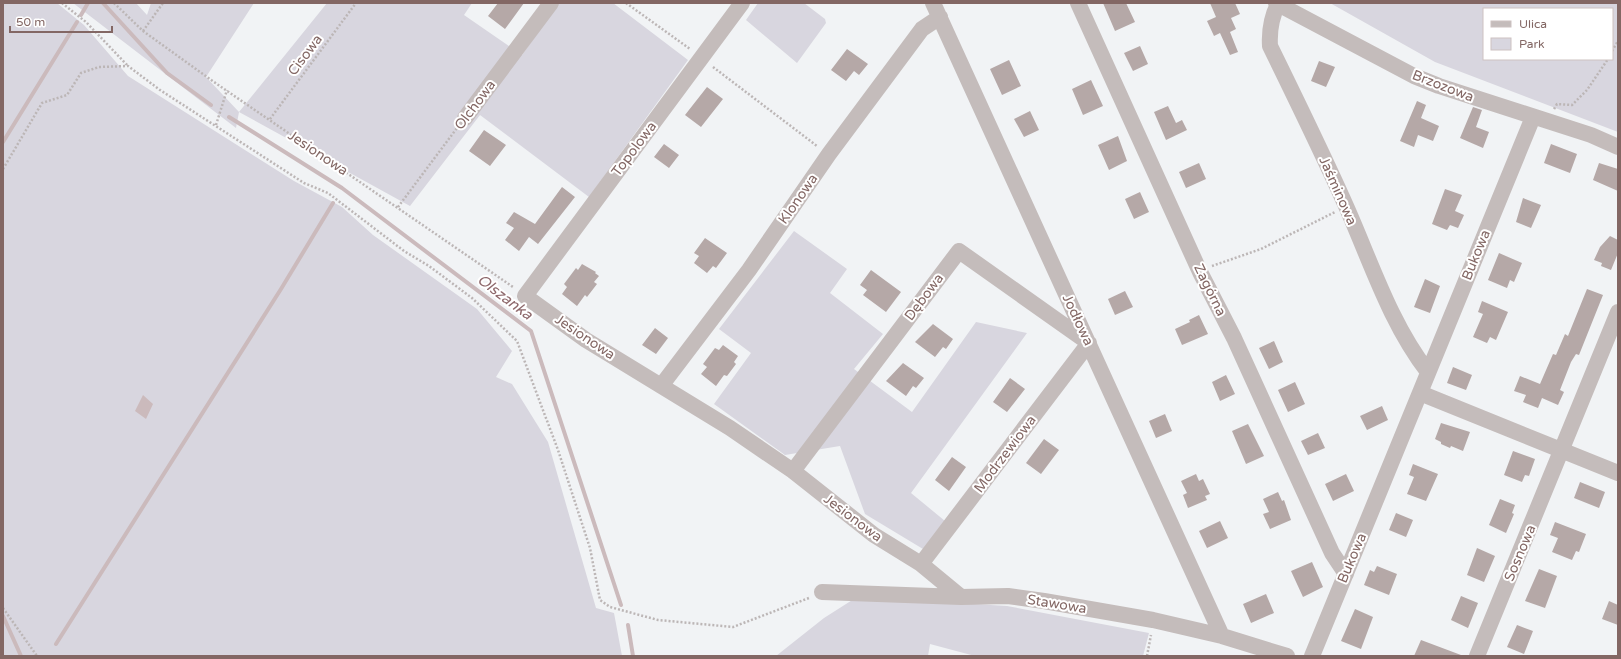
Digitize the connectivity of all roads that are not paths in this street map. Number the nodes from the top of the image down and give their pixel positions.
1 (551, 3) edge
2 (742, 3) edge
3 (1078, 3) edge
4 (1277, 4) edge
5 (937, 10) edge
6 (465, 118) road end
7 (1540, 120) junction
8 (1618, 147) edge
9 (525, 296) joint
10 (1618, 312) edge
11 (1089, 343) junction
12 (1428, 372) junction
13 (661, 386) junction
14 (1420, 393) junction
15 (1562, 450) junction
16 (793, 471) junction
17 (1618, 473) edge
18 (922, 564) junction
19 (1346, 574) junction
20 (822, 592) road end
21 (961, 597) junction
22 (1222, 636) junction
23 (1287, 656) edge
24 (1312, 656) edge
25 (1477, 656) edge

1 - 6 street, Olchowa
2 - 9 street, Topolowa
3 - 19 street, Zagórna
4 - 7 street, Brzozowa
4 - 12 street, Jaśminowa
5 - 11 street, Jodłowa
5 - 13 street, Klonowa
7 - 8 street, Brzozowa
7 - 12 street, Bukowa
9 - 13 street, Jesionowa
10 - 15 street, Sosnowa
11 - 16 street, Dębowa
11 - 18 street, Modrzewiowa
11 - 22 street, Jodłowa
12 - 14 street, Bukowa
13 - 16 street, Jesionowa
14 - 15 street
14 - 19 street, Bukowa
15 - 17 street
15 - 25 street, Sosnowa
16 - 18 street, Jesionowa
18 - 21 street, Jesionowa
19 - 24 street, Bukowa
20 - 21 street, Stawowa
21 - 22 street, Stawowa
22 - 23 street, Stawowa

